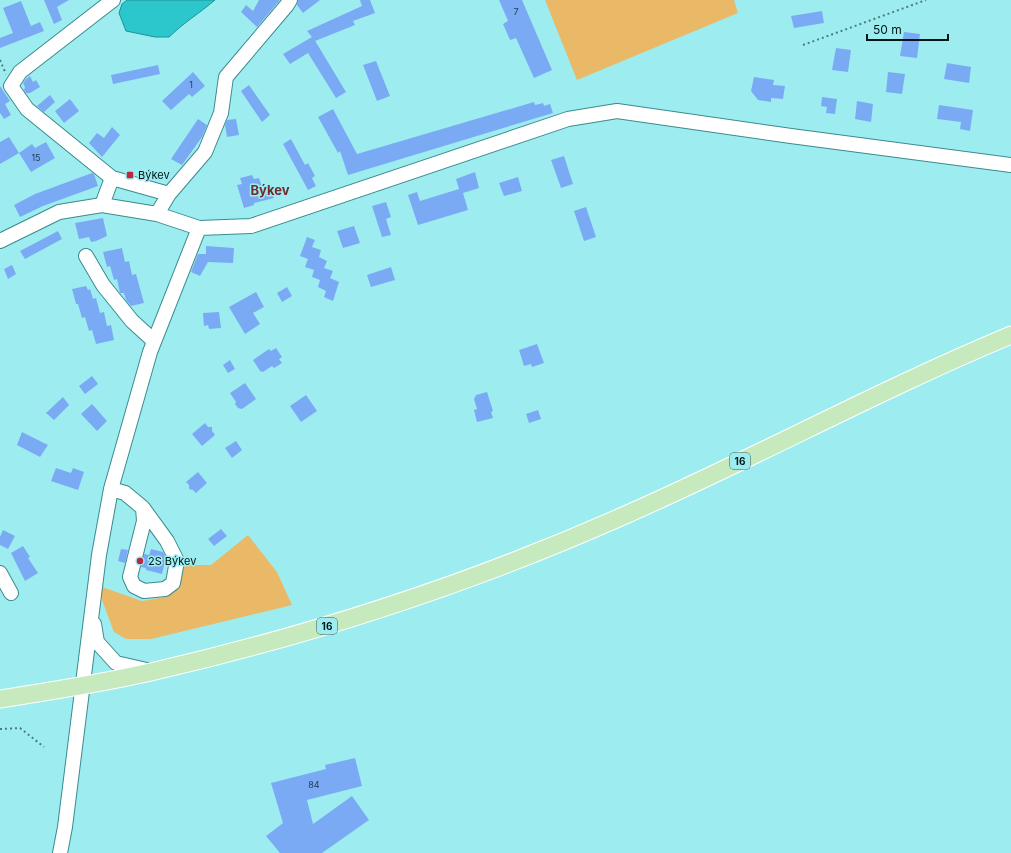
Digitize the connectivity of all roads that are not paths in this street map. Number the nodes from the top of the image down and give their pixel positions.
1 (113, 0) edge
2 (290, 0) edge
3 (1011, 165) edge
4 (112, 178) junction
5 (169, 194) junction
6 (102, 204) junction
7 (157, 214) junction
8 (199, 228) junction
9 (0, 241) edge
10 (86, 256) dead end
11 (1011, 335) edge
12 (154, 341) junction
13 (111, 489) junction
14 (143, 508) junction
15 (0, 573) edge
16 (11, 593) dead end
17 (92, 612) junction
18 (154, 672) junction
19 (82, 686) junction
20 (0, 699) edge
21 (60, 853) edge

1 - 4 street
2 - 5 street
3 - 8 street
4 - 5 street
4 - 6 street
5 - 7 street
6 - 7 street
6 - 9 street
7 - 8 street
8 - 12 street
10 - 12 street
11 - 18 main road, 16
12 - 13 street
13 - 14 street
13 - 17 street
14 - 14 street
15 - 16 street
17 - 18 street
17 - 19 street
18 - 19 main road, 16
19 - 20 main road, 16
19 - 21 street

